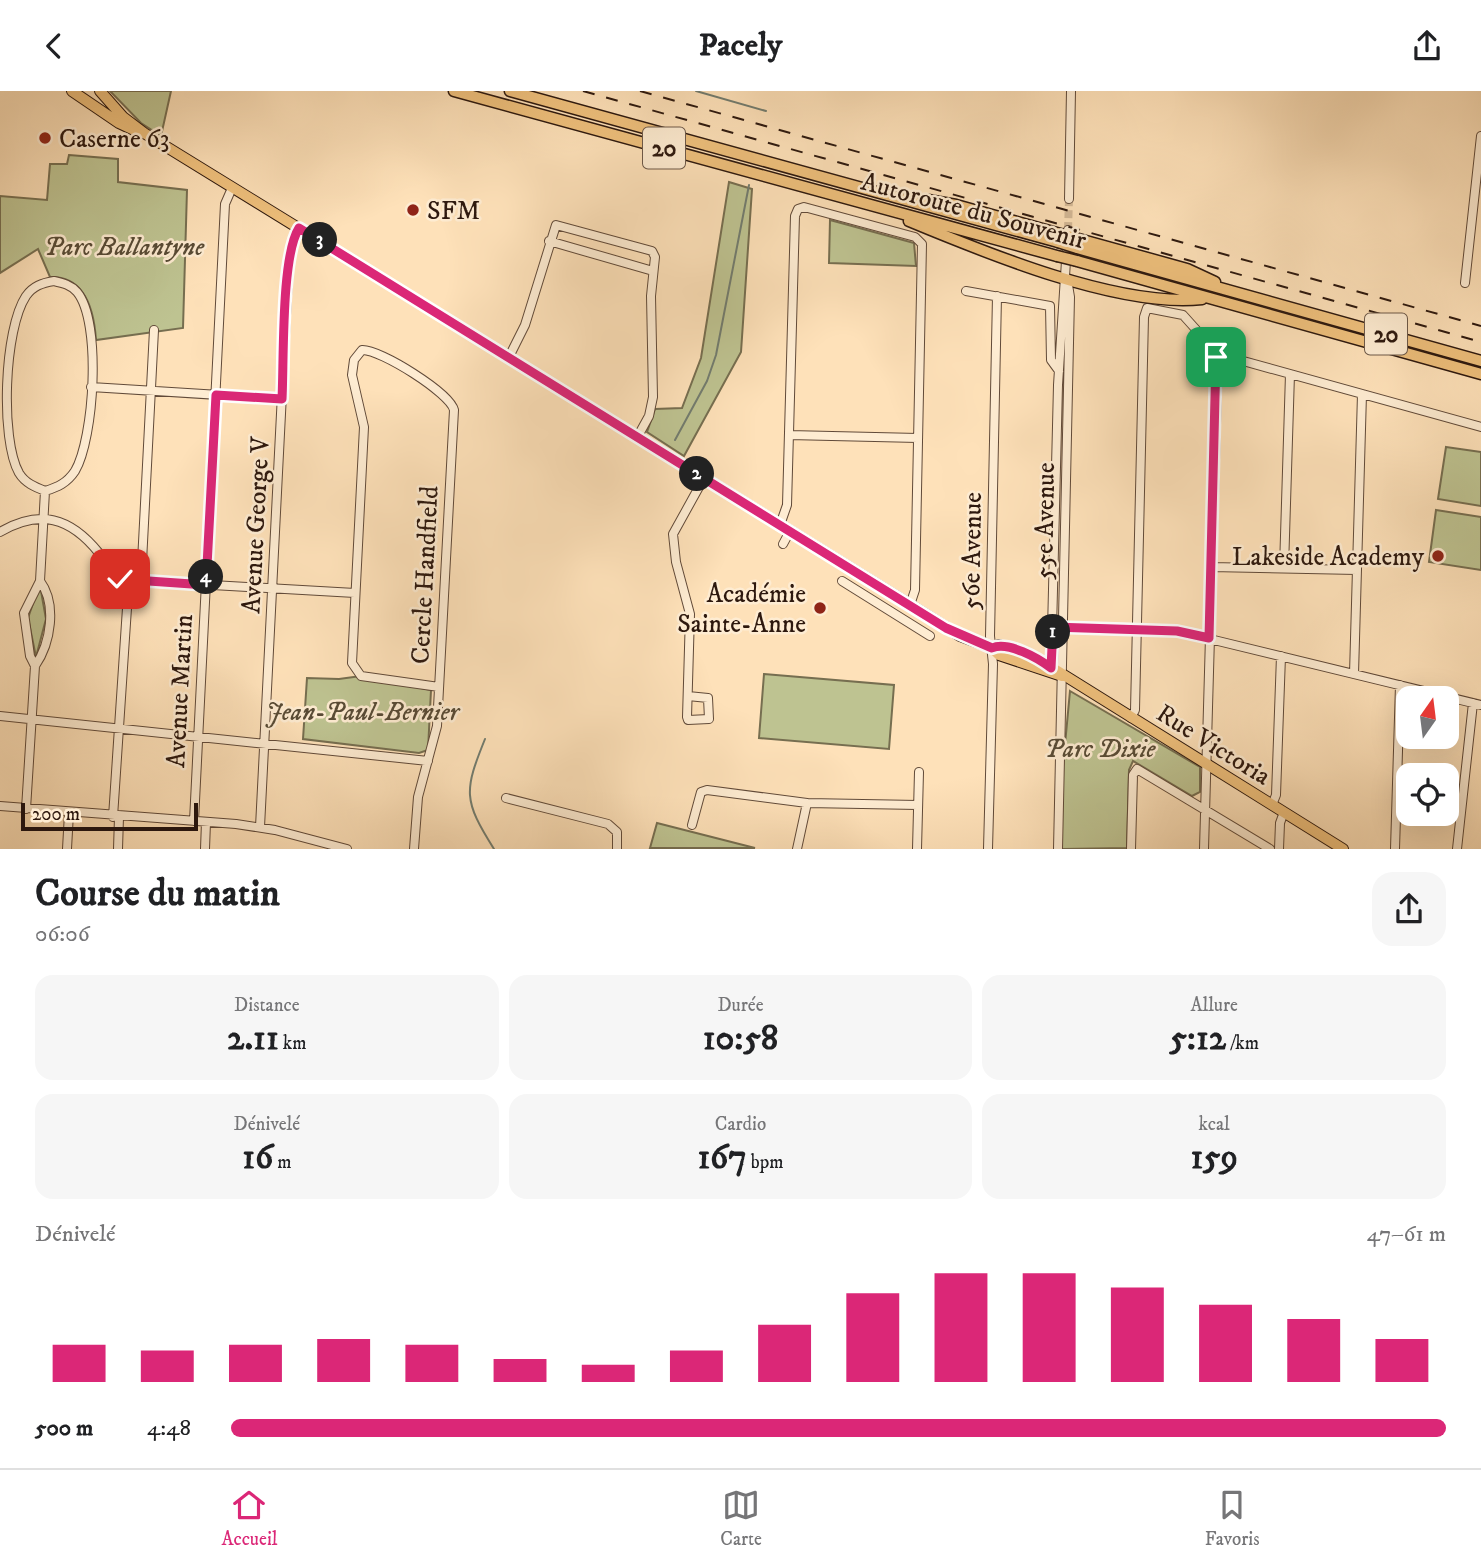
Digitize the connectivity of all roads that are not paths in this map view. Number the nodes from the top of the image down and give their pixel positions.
1 (72, 91) edge
2 (100, 91) edge
3 (454, 91) edge
4 (510, 91) edge
5 (1071, 91) edge
6 (144, 133) junction
7 (1481, 136) edge
8 (232, 188) junction
9 (870, 191) junction
10 (1069, 199) tunnel mouth
11 (874, 206) junction
12 (299, 228) junction
13 (1068, 233) junction
14 (549, 241) junction
15 (653, 271) junction
16 (1067, 279) junction
17 (1465, 283) dead end
18 (966, 291) dead end
19 (1236, 293) junction
20 (997, 296) junction
21 (1209, 298) junction
22 (154, 330) dead end
23 (1218, 354) junction
24 (509, 357) junction
25 (1481, 361) edge
26 (1059, 371) junction
27 (1290, 374) junction
28 (1481, 374) edge
29 (4, 383) edge
30 (91, 387) junction
31 (152, 391) junction
32 (1362, 394) junction
33 (216, 395) junction
34 (282, 399) junction
35 (1481, 427) edge
36 (789, 435) junction
37 (638, 436) junction
38 (918, 438) junction
39 (704, 478) junction
40 (45, 491) junction
41 (45, 516) junction
42 (780, 525) junction
43 (790, 531) junction
44 (0, 532) edge
45 (782, 544) dead end
46 (1211, 567) junction
47 (1284, 568) junction
48 (1357, 570) junction
49 (120, 579) junction
50 (40, 581) junction
51 (141, 581) junction
52 (842, 581) dead end
53 (206, 585) junction
54 (273, 589) junction
55 (355, 593) junction
56 (127, 608) junction
57 (914, 608) junction
58 (910, 624) junction
59 (1053, 627) junction
60 (1063, 627) junction
61 (1137, 629) junction
62 (930, 636) dead end
63 (1209, 638) junction
64 (992, 648) junction
65 (1281, 656) junction
66 (35, 666) junction
67 (1051, 670) junction
68 (1354, 674) junction
69 (1062, 675) junction
70 (1400, 685) junction
71 (439, 687) junction
72 (688, 696) dead end
73 (1477, 704) edge
74 (0, 716) edge
75 (1131, 718) junction
76 (32, 719) junction
77 (119, 728) junction
78 (198, 735) junction
79 (264, 742) junction
80 (428, 761) junction
81 (1206, 765) junction
82 (919, 772) dead end
83 (506, 798) dead end
84 (807, 803) junction
85 (918, 805) junction
86 (1272, 805) junction
87 (0, 807) edge
88 (26, 809) junction
89 (1205, 809) junction
90 (69, 813) junction
91 (1284, 813) junction
92 (116, 817) junction
93 (194, 821) junction
94 (206, 822) junction
95 (692, 825) dead end
96 (260, 827) junction
97 (329, 845) edge
98 (67, 849) edge
99 (118, 849) edge
100 (205, 849) edge
101 (347, 849) edge
102 (414, 849) edge
103 (617, 849) edge
104 (797, 849) edge
105 (917, 849) edge
106 (988, 849) edge
107 (1058, 849) edge
108 (1131, 849) edge
109 (1204, 849) edge
110 (1270, 849) edge
111 (1279, 849) edge
112 (1343, 849) edge
113 (1395, 849) edge
114 (1457, 849) edge

1 - 6 main road
2 - 6 main road
3 - 11 highway, Autoroute du Souvenir / 20
4 - 9 highway, Autoroute du Souvenir / 20
5 - 10 street
6 - 8 main road, Rue Victoria
7 - 17 street
8 - 12 main road, Rue Victoria
8 - 33 street, Avenue Martin
9 - 13 highway
9 - 19 highway, Autoroute du Souvenir / 20, bridge
11 - 16 highway
11 - 21 highway, Autoroute du Souvenir / 20, bridge
12 - 24 main road, Rue Victoria
12 - 34 street, Avenue George V
13 - 16 street, 55e Avenue
13 - 19 highway
14 - 15 street
14 - 15 street
14 - 24 street
15 - 37 street
16 - 21 highway
16 - 26 street, 55e Avenue
16 - 60 street, 55e Avenue
18 - 20 street
19 - 25 highway, Autoroute du Souvenir / 20
20 - 26 street, 55e Avenue
20 - 64 street, 56e Avenue
21 - 28 highway, Autoroute du Souvenir / 20
22 - 31 street
23 - 27 street
23 - 46 street
23 - 61 street
24 - 37 main road, Rue Victoria
26 - 59 street, 55e Avenue
27 - 32 street
27 - 47 street
29 - 30 street
29 - 40 street
30 - 31 street
30 - 40 street
31 - 33 street
31 - 51 street
32 - 35 street
32 - 48 street
33 - 34 street
33 - 53 street, Avenue Martin
34 - 54 street, Avenue George V
36 - 38 street
36 - 38 street
36 - 42 street
37 - 39 main road, Rue Victoria
38 - 57 street
39 - 42 main road, Rue Victoria
39 - 72 street
40 - 41 street
41 - 44 street
41 - 49 street
41 - 50 street
42 - 43 main road, Rue Victoria
43 - 45 street
43 - 57 main road, Rue Victoria
46 - 47 street
46 - 63 street
47 - 48 street
48 - 68 street
49 - 51 street
49 - 56 street
50 - 66 street
50 - 66 street
51 - 53 street
51 - 56 street
52 - 58 street
53 - 54 street
53 - 78 street, Avenue Martin
54 - 55 street
54 - 79 street, Avenue George V
55 - 71 street
55 - 71 street, Cercle Handfield
56 - 77 street
57 - 58 street
57 - 64 main road, Rue Victoria
58 - 62 street
59 - 60 street
59 - 67 street, 55e Avenue
60 - 61 street
60 - 69 street, 55e Avenue
61 - 63 street
61 - 75 street
63 - 65 street
63 - 81 street
64 - 67 main road, Rue Victoria
64 - 106 street, 56e Avenue
65 - 68 street
65 - 86 street
66 - 76 street
67 - 69 main road, Rue Victoria
68 - 70 street
69 - 75 main road, Rue Victoria
69 - 107 street, 55e Avenue
70 - 73 street
70 - 113 street
71 - 80 street, Cercle Handfield
73 - 114 street
74 - 76 street
75 - 81 main road, Rue Victoria
76 - 77 street
76 - 88 street
77 - 78 street
77 - 92 street
78 - 79 street
78 - 93 street, Avenue Martin
79 - 80 street
79 - 96 street, Avenue George V
80 - 102 street, Cercle Handfield
81 - 86 main road, Rue Victoria
81 - 89 street
82 - 85 street
83 - 103 street
84 - 85 street
84 - 95 street
84 - 104 street
85 - 105 street
86 - 91 main road, Rue Victoria
87 - 88 street
88 - 90 street
89 - 108 street
89 - 109 street
89 - 110 street
90 - 92 street
90 - 98 street
91 - 111 street
91 - 112 main road, Rue Victoria
92 - 93 street
92 - 99 street
93 - 94 street
94 - 96 street
94 - 100 street
96 - 97 street
97 - 101 street

